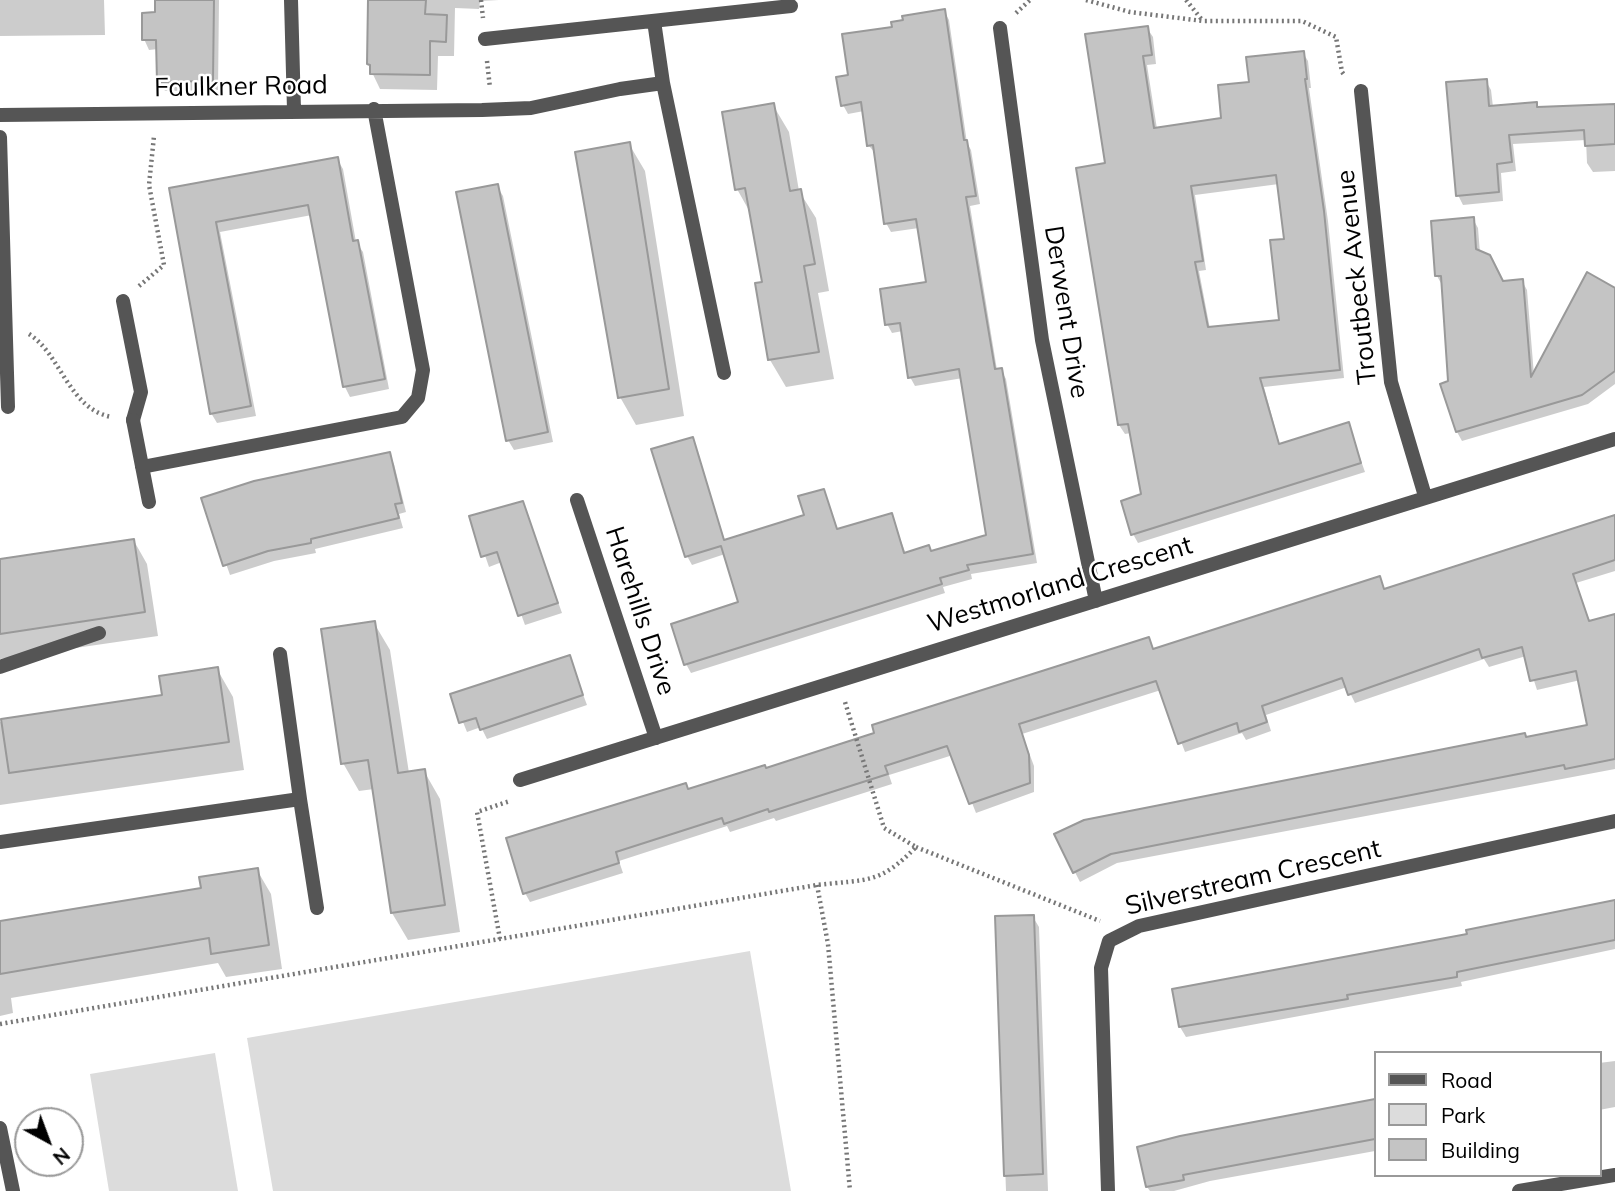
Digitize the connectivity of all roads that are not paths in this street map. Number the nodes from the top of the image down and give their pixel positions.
1 (291, 0) edge
2 (791, 6) dead end
3 (654, 21) junction
4 (1000, 28) dead end
5 (485, 39) dead end
6 (663, 83) junction
7 (1362, 91) road end
8 (374, 109) junction
9 (294, 110) junction
10 (0, 115) edge
11 (0, 138) edge
12 (123, 301) road end
13 (724, 373) dead end
14 (8, 407) dead end
15 (1615, 439) edge
16 (142, 467) junction
17 (1425, 496) junction
18 (577, 500) dead end
19 (149, 502) dead end
20 (1096, 601) junction
21 (99, 633) dead end
22 (280, 654) dead end
23 (0, 667) edge
24 (656, 738) junction
25 (520, 780) road end
26 (300, 799) junction
27 (1615, 821) edge
28 (0, 842) edge
29 (317, 908) dead end
30 (0, 1128) edge
31 (1615, 1175) edge
32 (13, 1191) edge
33 (1108, 1191) edge
34 (1519, 1191) edge

1 - 9 street
2 - 3 street
3 - 5 street
3 - 6 street
4 - 20 street, Derwent Drive
6 - 8 street, Faulkner Road
6 - 13 street
7 - 17 street, Troutbeck Avenue
8 - 9 street, Faulkner Road
8 - 16 street
9 - 10 street, Faulkner Road
11 - 14 street
12 - 16 street
15 - 17 street, Westmorland Crescent
16 - 19 street
17 - 20 street, Westmorland Crescent
18 - 24 street, Harehills Drive
20 - 24 street, Westmorland Crescent
21 - 23 street
22 - 26 street
24 - 25 street, Westmorland Crescent
26 - 28 street
26 - 29 street
27 - 33 street, Silverstream Crescent
30 - 32 street
31 - 34 street

